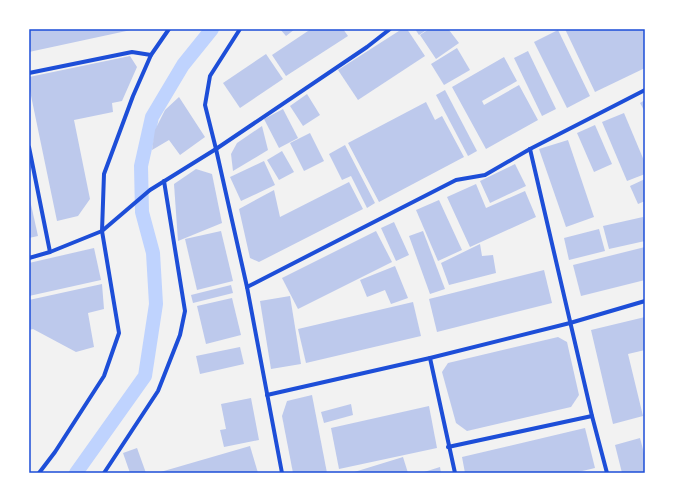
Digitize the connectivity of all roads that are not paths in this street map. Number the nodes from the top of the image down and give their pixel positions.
1 (169, 29) edge
2 (240, 29) edge
3 (390, 29) edge
4 (151, 55) junction
5 (29, 73) edge
6 (645, 90) edge
7 (29, 147) edge
8 (216, 149) junction
9 (530, 149) junction
10 (164, 181) junction
11 (102, 231) junction
12 (50, 252) junction
13 (29, 258) edge
14 (247, 287) junction
15 (645, 301) edge
16 (570, 323) junction
17 (430, 358) junction
18 (268, 395) junction
19 (592, 416) junction
20 (448, 447) junction
21 (39, 473) edge
22 (104, 473) edge
23 (282, 473) edge
24 (455, 473) edge
25 (607, 473) edge

1 - 4 street
2 - 8 street
3 - 8 street
4 - 5 street
4 - 11 street
6 - 9 street
7 - 12 street
8 - 10 street
8 - 14 street
9 - 14 street
9 - 16 street
10 - 11 street
10 - 22 street
11 - 12 street
11 - 21 street
12 - 13 street
14 - 18 street
15 - 16 street
16 - 17 street
16 - 19 street
17 - 18 street
17 - 20 street
18 - 23 street
19 - 20 street
19 - 25 street
20 - 24 street

